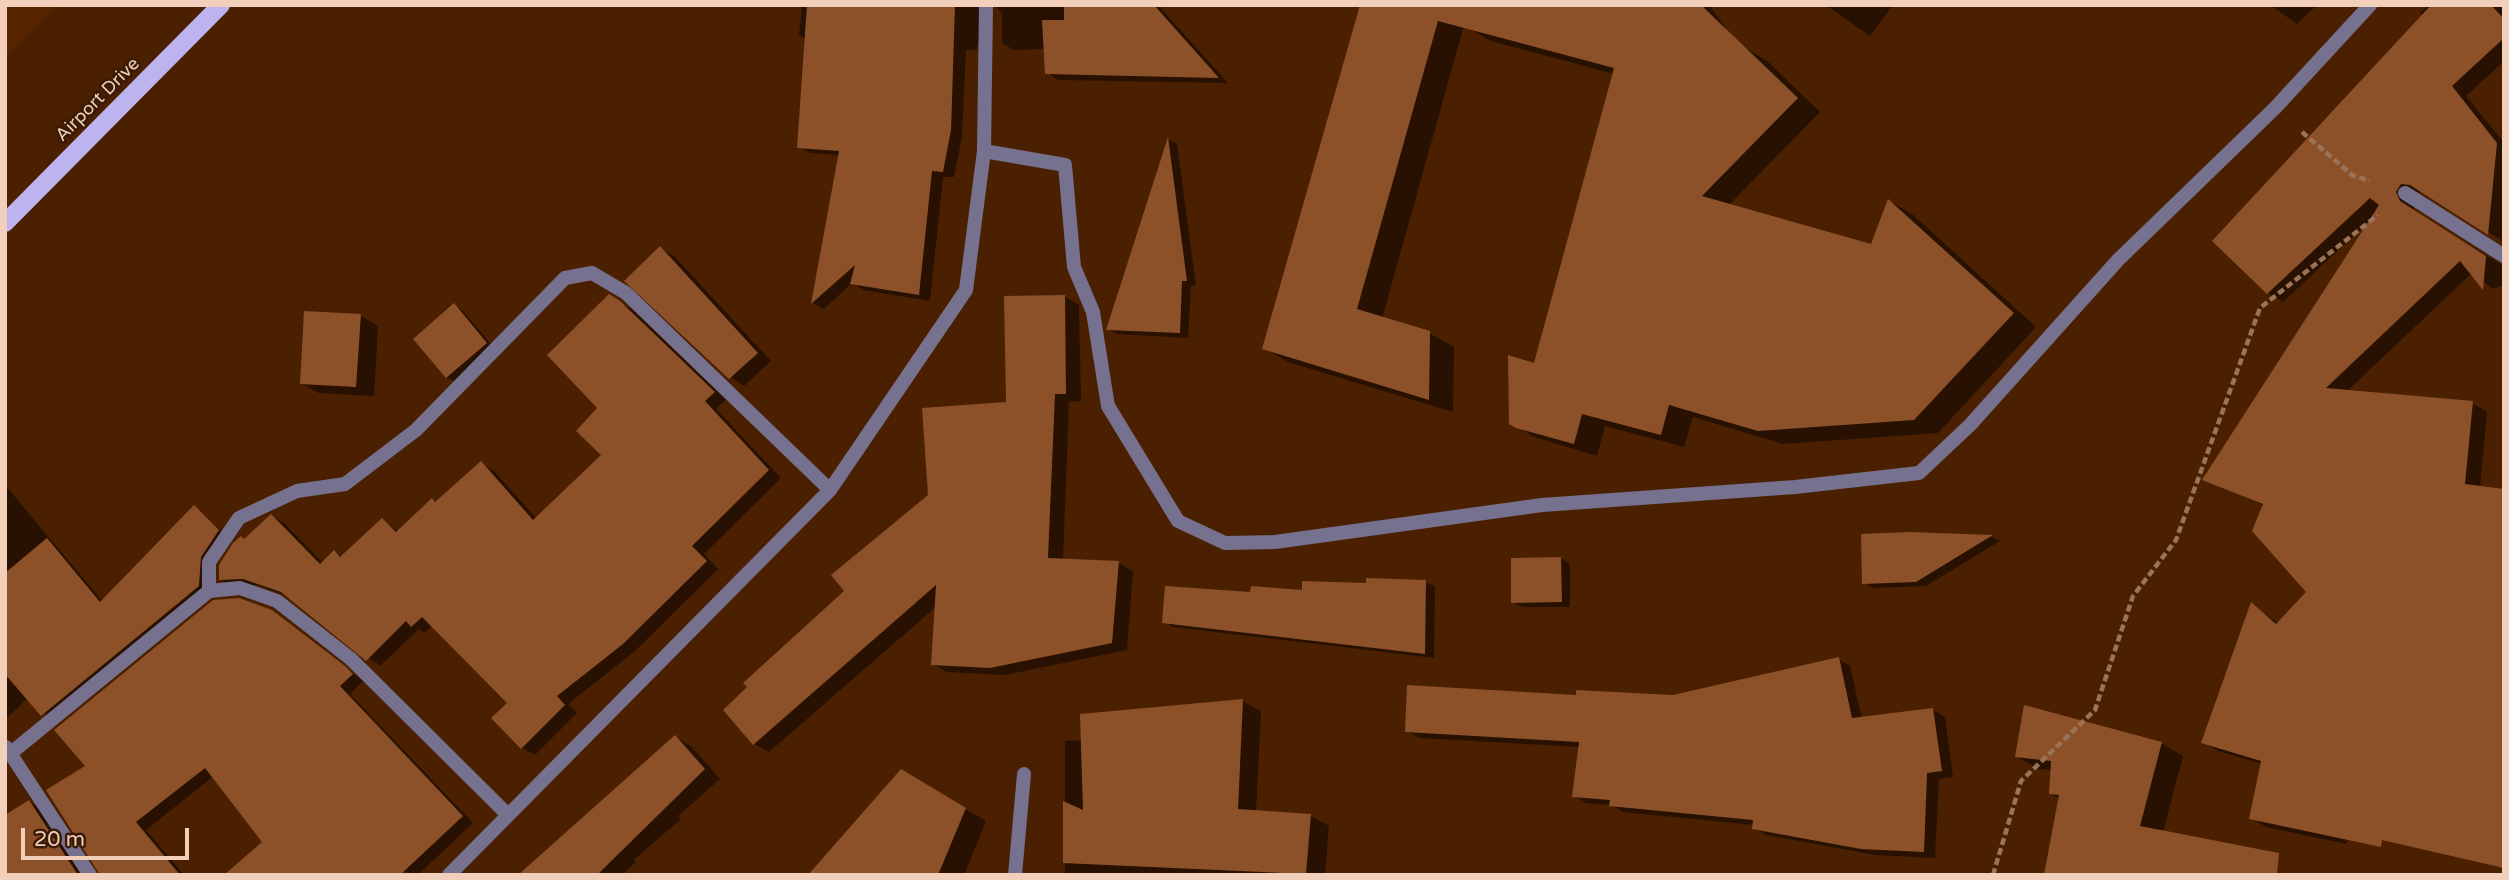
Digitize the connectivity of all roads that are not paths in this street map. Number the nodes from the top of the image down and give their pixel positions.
1 (221, 5) edge
2 (986, 5) edge
3 (2370, 5) edge
4 (984, 151) junction
5 (2405, 193) road end
6 (5, 223) edge
7 (2504, 256) edge
8 (830, 489) junction
9 (209, 591) junction
10 (8, 749) edge
11 (1024, 774) dead end
12 (508, 815) junction
13 (90, 875) edge
14 (449, 875) edge
15 (1015, 875) edge

1 - 6 main road, Airport Drive
2 - 4 street
3 - 4 street
4 - 8 street
5 - 7 street
8 - 9 street
8 - 12 street
9 - 10 street
9 - 12 street
10 - 13 street
11 - 15 street
12 - 14 street

